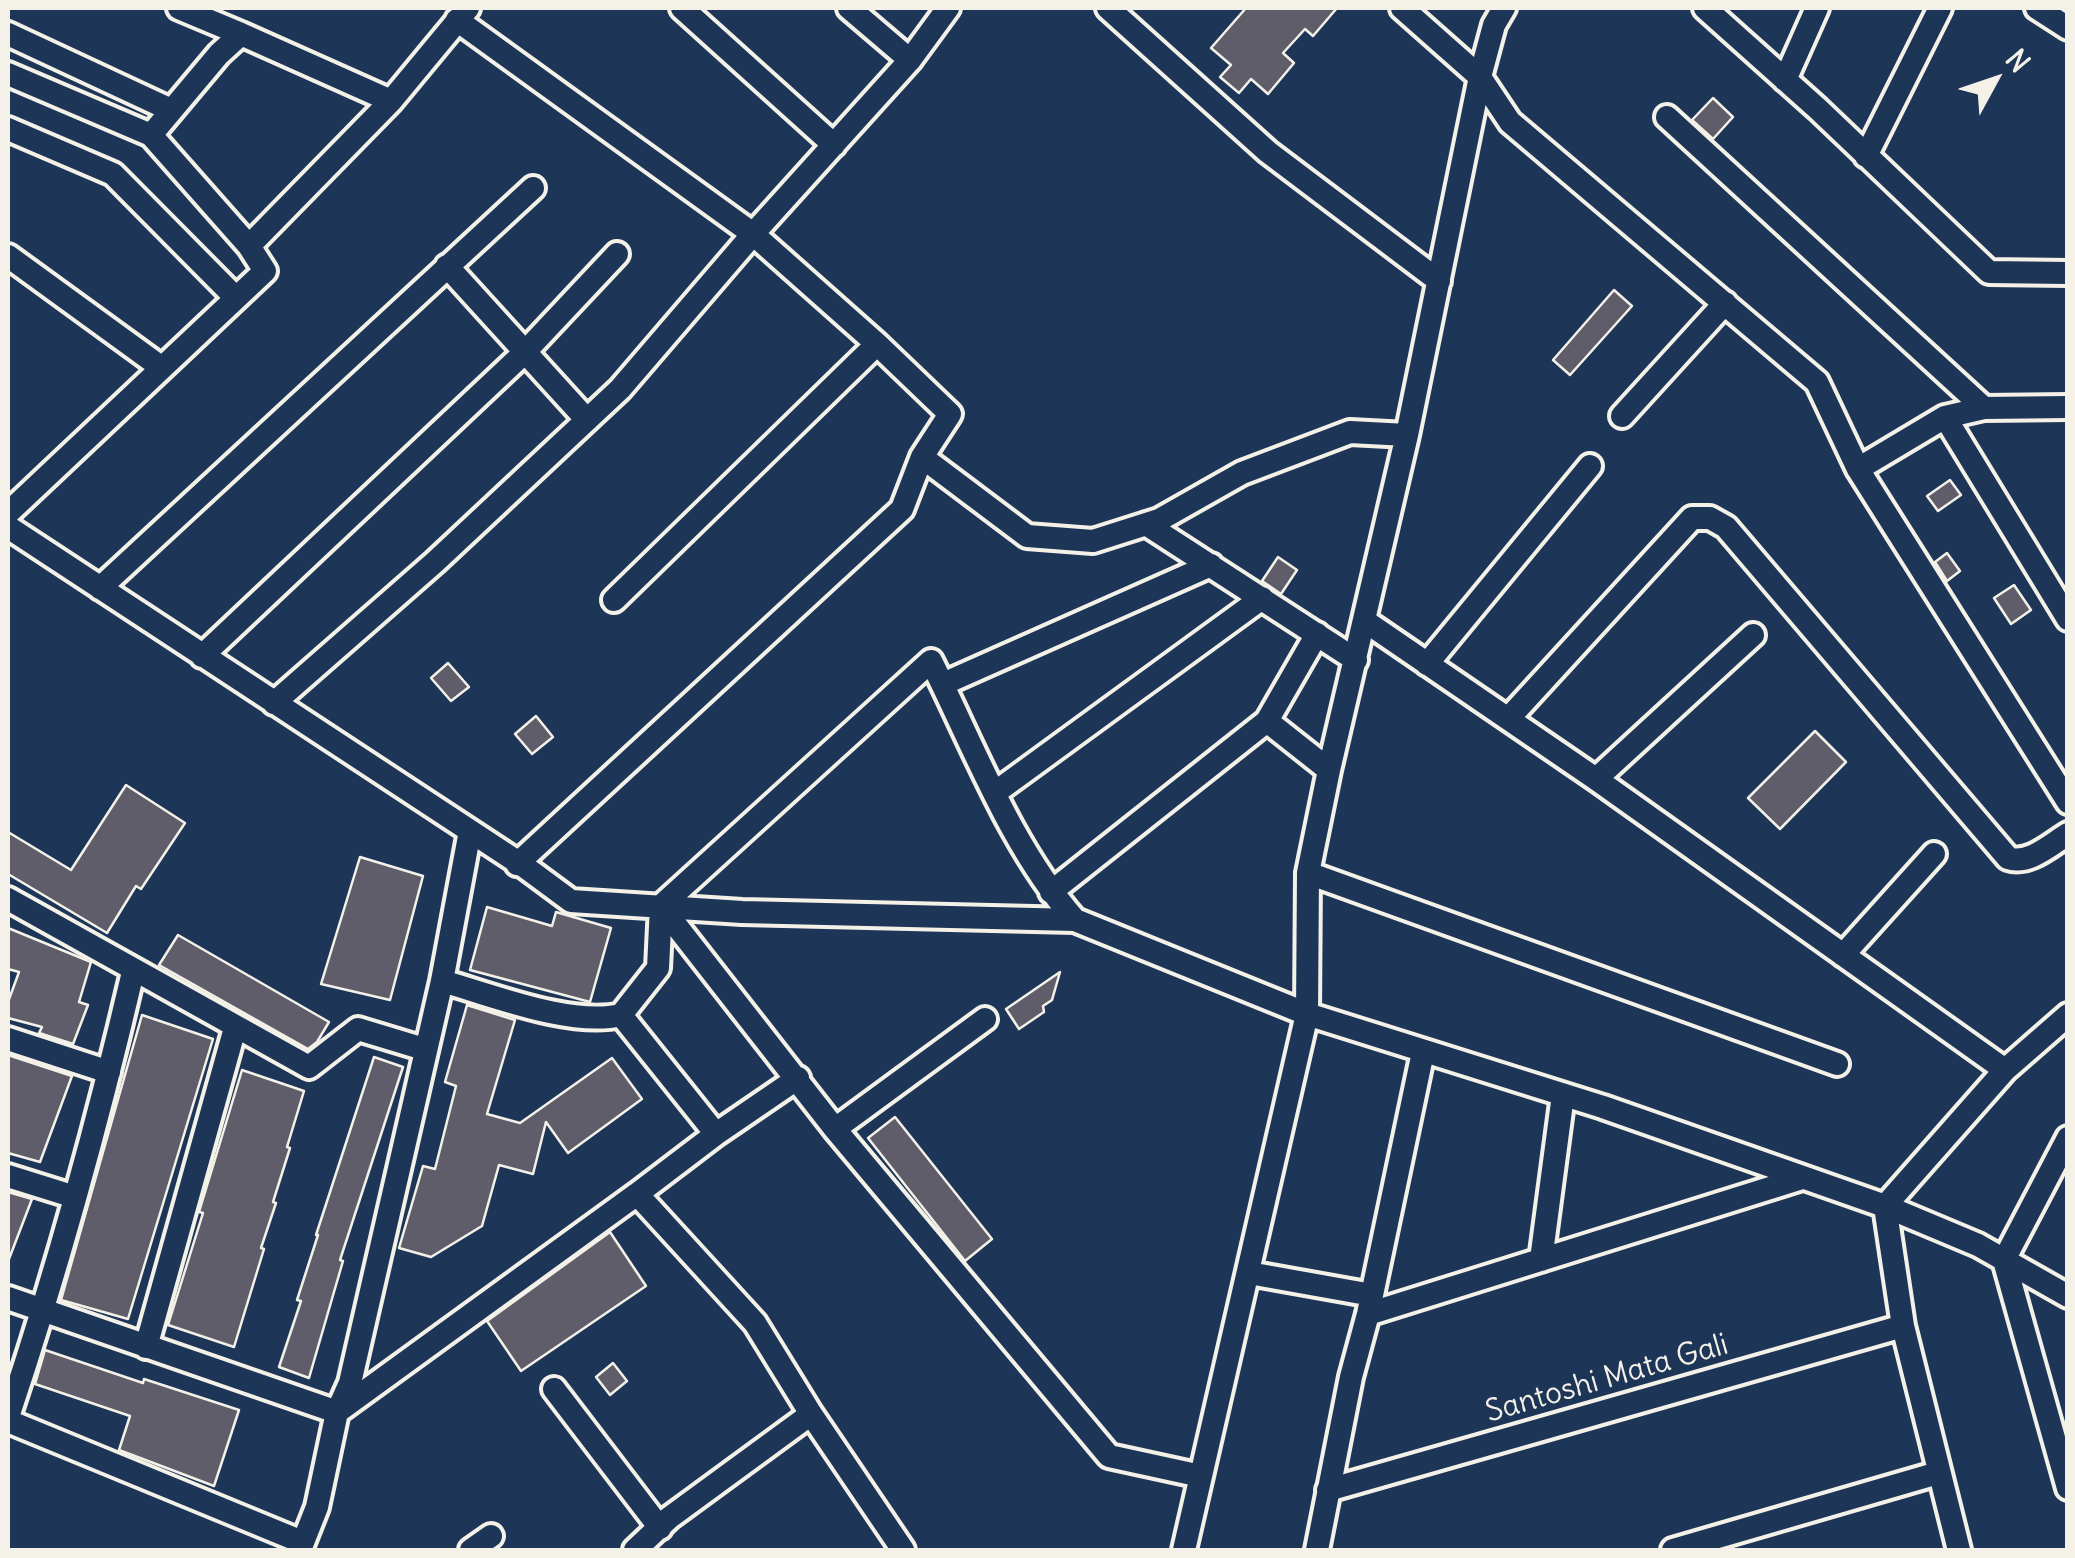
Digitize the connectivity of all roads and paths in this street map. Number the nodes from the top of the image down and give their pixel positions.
1 (682, 8) edge
2 (849, 8) edge
3 (948, 8) edge
4 (1108, 8) edge
5 (1402, 8) edge
6 (1504, 8) edge
7 (1705, 8) edge
8 (1817, 8) edge
9 (1940, 8) edge
10 (2037, 8) edge
11 (188, 9) edge
12 (462, 14) edge
13 (2068, 28) edge
14 (8, 34) edge
15 (241, 34) junction
16 (910, 60) junction
17 (8, 74) edge
18 (1480, 77) junction
19 (1785, 80) junction
20 (391, 102) junction
21 (172, 110) junction
22 (1667, 117) dead end
23 (8, 129) edge
24 (151, 135) junction
25 (834, 145) junction
26 (1866, 156) junction
27 (533, 188) dead end
28 (752, 234) junction
29 (248, 246) junction
30 (617, 254) dead end
31 (8, 256) edge
32 (446, 266) junction
33 (2068, 273) edge
34 (1438, 282) junction
35 (236, 298) junction
36 (1724, 303) junction
37 (877, 344) junction
38 (524, 353) junction
39 (162, 368) junction
40 (2068, 407) edge
41 (1984, 408) junction
42 (1622, 416) dead end
43 (1945, 417) junction
44 (586, 420) junction
45 (1407, 436) junction
46 (922, 457) junction
47 (1590, 466) dead end
48 (1858, 468) junction
49 (8, 513) edge
50 (1146, 524) junction
51 (8, 527) edge
52 (1211, 565) junction
53 (100, 588) junction
54 (1262, 598) junction
55 (614, 600) dead end
56 (2065, 609) edge
57 (1365, 620) junction
58 (1317, 634) junction
59 (1753, 635) dead end
60 (202, 656) junction
61 (1356, 660) junction
62 (1428, 664) junction
63 (943, 684) junction
64 (274, 702) junction
65 (1508, 719) junction
66 (1267, 721) junction
67 (1329, 770) junction
68 (1596, 779) junction
69 (996, 792) junction
70 (2068, 802) edge
71 (470, 832) junction
72 (2068, 834) edge
73 (1934, 854) dead end
74 (517, 864) junction
75 (1308, 873) junction
76 (1051, 892) junction
77 (8, 899) edge
78 (661, 906) junction
79 (1075, 920) junction
80 (1844, 955) junction
81 (133, 972) junction
82 (442, 981) junction
83 (1307, 1014) junction
84 (621, 1015) junction
85 (2068, 1015) edge
86 (985, 1020) dead end
87 (235, 1028) junction
88 (8, 1039) edge
89 (424, 1049) junction
90 (1423, 1052) junction
91 (1837, 1064) dead end
92 (2005, 1070) junction
93 (110, 1072) junction
94 (798, 1078) junction
95 (1563, 1095) junction
96 (836, 1129) junction
97 (716, 1134) junction
98 (2068, 1138) edge
99 (8, 1176) edge
100 (1802, 1178) junction
101 (636, 1194) junction
102 (75, 1197) junction
103 (1885, 1206) junction
104 (1541, 1260) junction
105 (2004, 1260) junction
106 (1249, 1272) junction
107 (2068, 1296) edge
108 (8, 1298) edge
109 (1370, 1304) junction
110 (43, 1311) junction
111 (1903, 1326) junction
112 (146, 1346) junction
113 (554, 1390) dead end
114 (337, 1412) junction
115 (811, 1414) junction
116 (8, 1419) edge
117 (1938, 1473) junction
118 (1201, 1476) junction
119 (2068, 1488) edge
120 (1328, 1490) junction
121 (660, 1528) junction
122 (492, 1536) dead end
123 (301, 1546) edge
124 (470, 1550) edge
125 (635, 1550) edge
126 (903, 1550) edge
127 (1184, 1550) edge
128 (1317, 1550) edge
129 (1673, 1550) edge
130 (1959, 1550) edge

1 - 25 street
2 - 16 street
3 - 16 street
4 - 34 street
5 - 18 street
6 - 18 street
7 - 19 street
8 - 19 street
9 - 26 street
10 - 13 street
11 - 15 street
12 - 20 street
12 - 28 street
14 - 21 street
15 - 20 street
15 - 21 street
16 - 25 street
17 - 24 street
18 - 34 street
18 - 36 street
19 - 26 street
20 - 29 street
21 - 24 street
22 - 41 street
23 - 35 street
24 - 29 street
25 - 28 street
26 - 33 street
27 - 32 street
28 - 37 street
28 - 44 street
29 - 35 street
30 - 38 street
31 - 39 street
32 - 38 street
32 - 53 street
34 - 45 street
35 - 39 street
36 - 42 street
36 - 48 street
37 - 46 street
37 - 55 street
38 - 44 street
38 - 60 street
39 - 49 street
40 - 41 street
41 - 43 street
43 - 48 street
43 - 56 street
44 - 64 street
45 - 50 street
45 - 57 street
46 - 50 street
46 - 74 street
47 - 62 street
48 - 70 street
50 - 52 street
51 - 53 street
52 - 54 street
52 - 63 street
53 - 60 street
54 - 58 street
54 - 69 street
57 - 61 street
57 - 62 street
58 - 61 street
58 - 66 street
59 - 68 street
60 - 64 street
61 - 67 street
62 - 65 street
63 - 69 street
63 - 78 street
64 - 71 street
65 - 68 street
65 - 72 street
66 - 67 street
66 - 76 street
67 - 75 street
68 - 80 street
69 - 76 street
71 - 74 street
71 - 82 street
73 - 80 street
74 - 78 street
75 - 83 street
75 - 91 street
76 - 79 street
77 - 81 street
78 - 79 street
78 - 84 street
78 - 94 street
79 - 83 street
80 - 92 street
81 - 87 street
81 - 93 street
82 - 84 street
82 - 89 street
83 - 90 street
83 - 106 street
84 - 97 street
85 - 92 street
86 - 96 street
87 - 89 street
87 - 112 street
88 - 93 street
89 - 114 street
90 - 95 street
90 - 109 street
92 - 103 street
93 - 102 street
94 - 96 street
94 - 97 street
95 - 100 street
95 - 104 street
96 - 118 street
97 - 101 street
98 - 105 street
99 - 102 street
100 - 103 street
100 - 104 street
101 - 114 street
101 - 115 street
102 - 110 street
103 - 105 street
103 - 111 street
104 - 109 street
105 - 107 street
105 - 119 street
106 - 109 street
106 - 118 street
108 - 110 street
109 - 120 street
110 - 112 street
110 - 116 street
111 - 117 street
111 - 120 street, Santoshi Mata Gali
112 - 114 street
113 - 121 street
114 - 123 street
115 - 121 street
115 - 126 street
116 - 123 street
117 - 129 street
117 - 130 street
118 - 127 street
120 - 128 street
121 - 125 street
122 - 124 street

